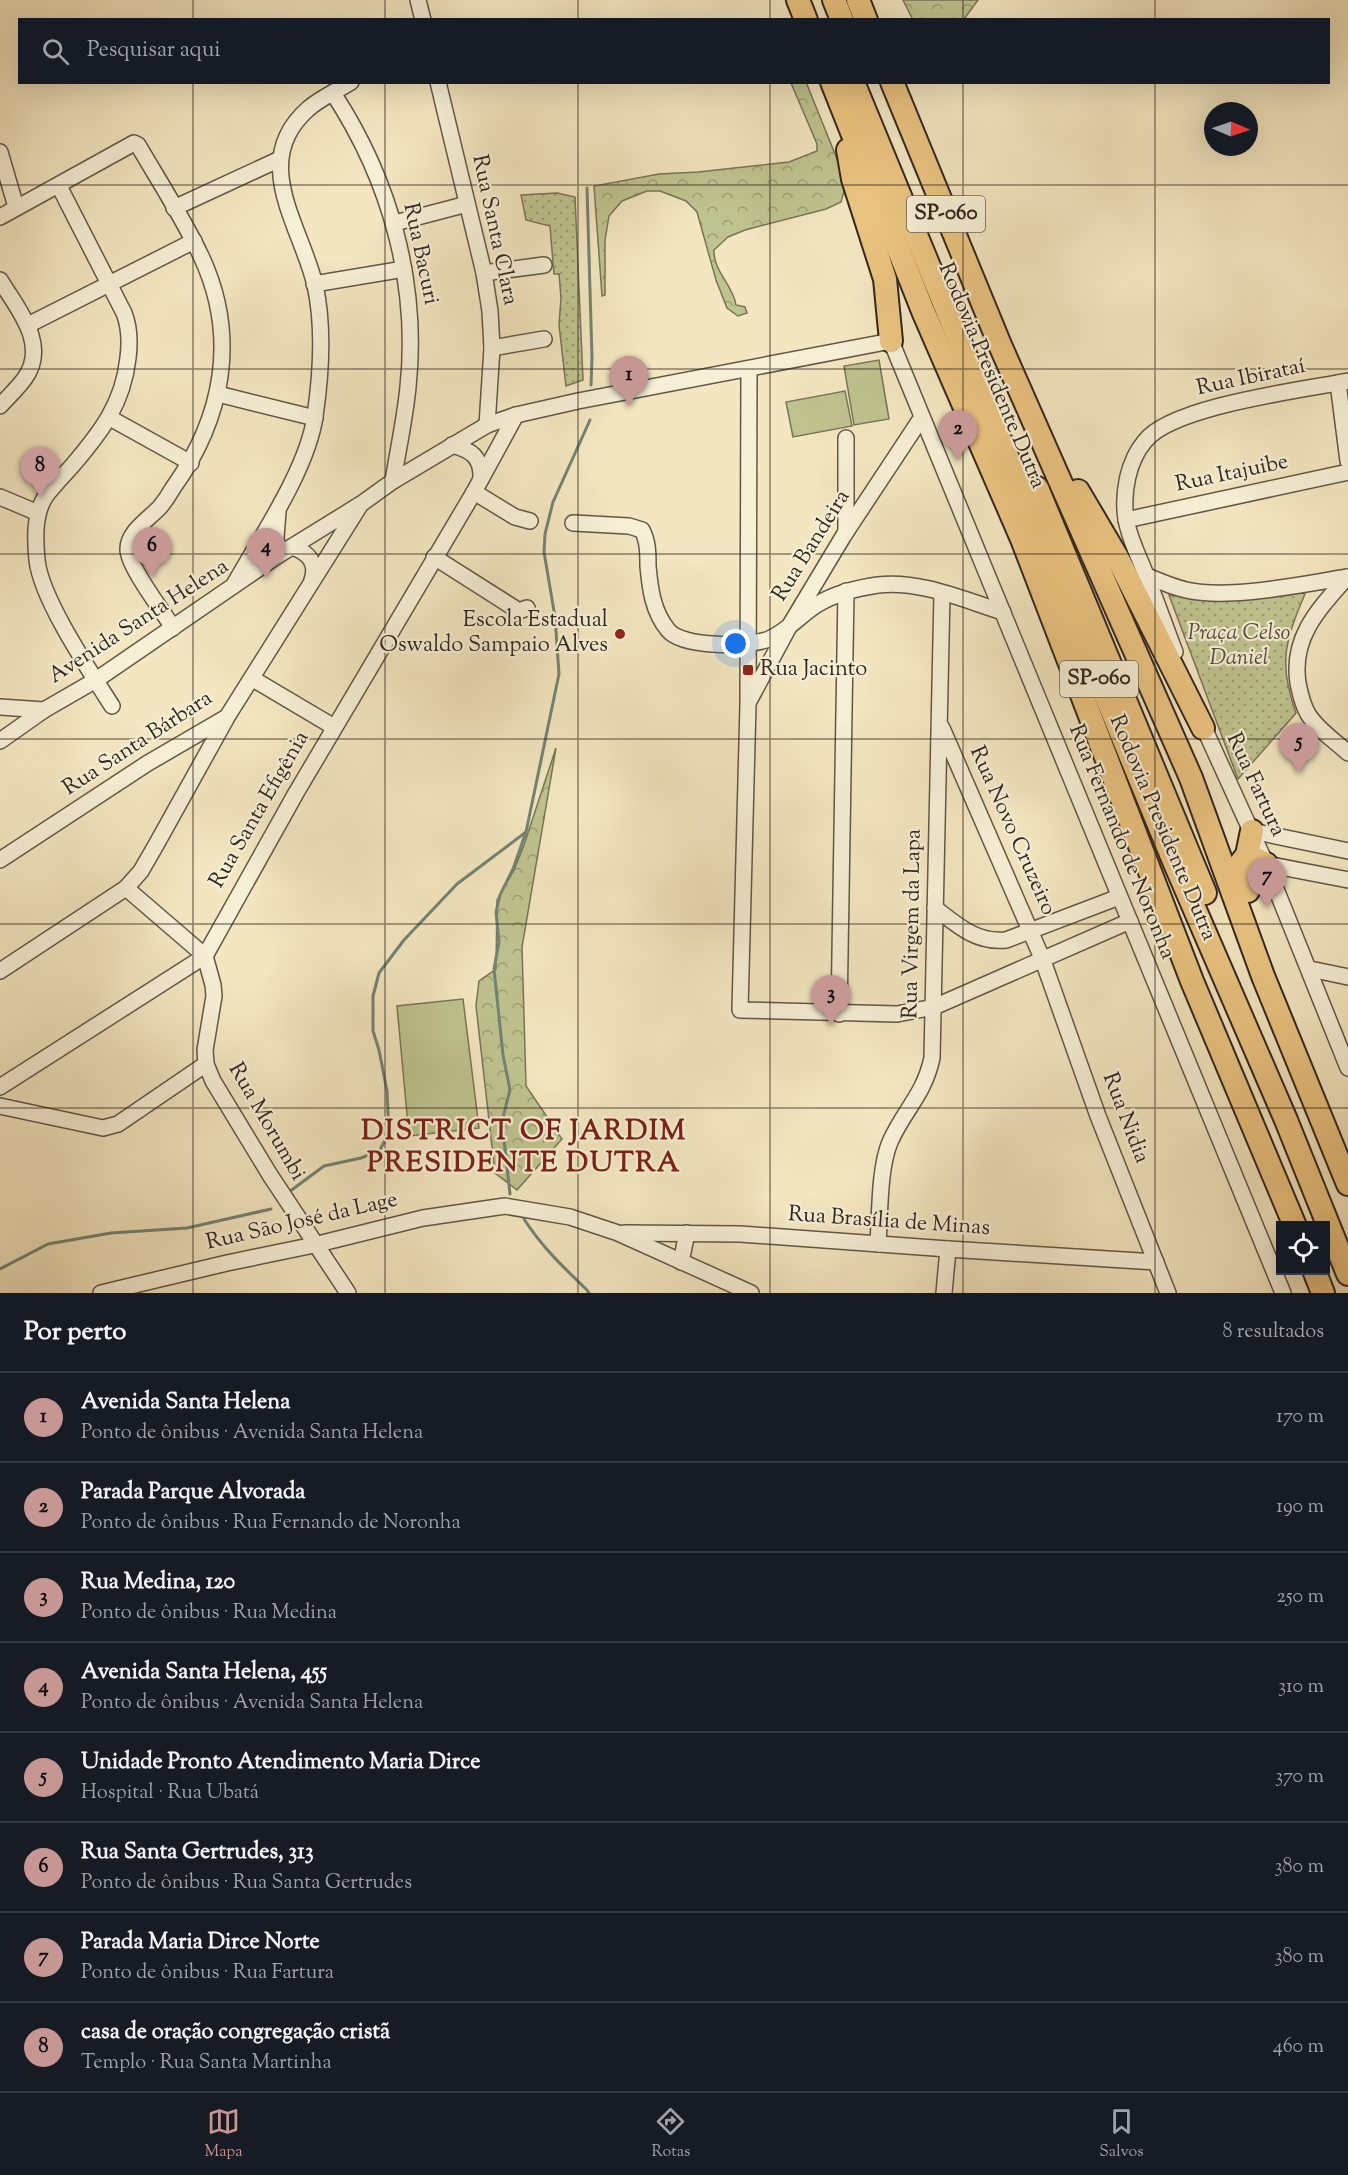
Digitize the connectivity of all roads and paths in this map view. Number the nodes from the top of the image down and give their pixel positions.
1 (418, 0) edge
2 (798, 0) edge
3 (819, 0) edge
4 (834, 0) edge
5 (858, 0) edge
6 (422, 18) edge
7 (805, 18) edge
8 (826, 18) edge
9 (841, 18) edge
10 (865, 18) edge
11 (348, 84) edge
12 (438, 84) edge
13 (833, 84) edge
14 (854, 84) edge
15 (869, 84) edge
16 (893, 84) edge
17 (333, 93) junction
18 (843, 110) junction
19 (0, 152) edge
20 (279, 159) junction
21 (58, 186) junction
22 (467, 204) junction
23 (16, 207) junction
24 (174, 207) junction
25 (0, 217) edge
26 (395, 223) junction
27 (194, 241) junction
28 (544, 264) dead end
29 (404, 269) junction
30 (484, 273) junction
31 (1, 282) edge
32 (111, 284) junction
33 (314, 284) junction
34 (28, 325) junction
35 (544, 339) dead end
36 (891, 340) junction
37 (1000, 345) junction
38 (492, 348) junction
39 (749, 369) junction
40 (1343, 382) edge
41 (218, 394) junction
42 (0, 406) edge
43 (516, 415) junction
44 (922, 417) junction
45 (110, 418) junction
46 (315, 418) junction
47 (487, 425) junction
48 (400, 435) junction
49 (846, 438) dead end
50 (452, 444) junction
51 (1348, 461) edge
52 (191, 463) junction
53 (420, 464) junction
54 (1348, 472) edge
55 (393, 481) junction
56 (477, 485) junction
57 (0, 497) edge
58 (361, 504) junction
59 (278, 508) junction
60 (38, 513) junction
61 (1126, 520) junction
62 (530, 521) dead end
63 (573, 523) dead end
64 (846, 532) junction
65 (292, 548) junction
66 (277, 556) junction
67 (434, 557) junction
68 (1147, 576) junction
69 (1347, 577) edge
70 (1075, 579) junction
71 (312, 580) junction
72 (1311, 583) junction
73 (232, 588) junction
74 (846, 591) junction
75 (942, 593) junction
76 (527, 608) dead end
77 (1003, 612) junction
78 (1315, 615) junction
79 (790, 625) junction
80 (173, 628) junction
81 (747, 644) junction
82 (253, 679) junction
83 (96, 680) junction
84 (748, 704) junction
85 (1, 705) edge
86 (111, 706) dead end
87 (44, 710) junction
88 (227, 717) junction
89 (939, 722) junction
90 (334, 727) junction
91 (1203, 728) junction
92 (0, 741) edge
93 (1348, 753) edge
94 (1252, 831) junction
95 (1348, 850) edge
96 (1221, 856) junction
97 (1257, 859) junction
98 (0, 860) edge
99 (1348, 880) edge
100 (126, 888) junction
101 (1119, 897) junction
102 (934, 908) junction
103 (1130, 921) junction
104 (1030, 931) junction
105 (205, 956) junction
106 (1042, 958) junction
107 (1310, 969) junction
108 (0, 971) edge
109 (1348, 977) edge
110 (1275, 1006) junction
111 (934, 1007) junction
112 (839, 1014) junction
113 (207, 1064) junction
114 (1348, 1068) edge
115 (0, 1086) edge
116 (0, 1106) edge
117 (1348, 1184) edge
118 (1292, 1221) edge
119 (618, 1233) junction
120 (687, 1233) junction
121 (1348, 1235) edge
122 (878, 1244) junction
123 (314, 1245) junction
124 (948, 1250) junction
125 (681, 1262) junction
126 (1156, 1262) junction
127 (1348, 1274) edge
128 (1316, 1275) edge
129 (101, 1293) edge
130 (348, 1293) edge
131 (751, 1293) edge
132 (944, 1293) edge
133 (1168, 1293) edge
134 (1283, 1293) edge
135 (1323, 1293) edge

1 - 6 street
2 - 7 highway
3 - 8 highway
4 - 9 highway
5 - 10 highway
11 - 17 street
12 - 22 street, Rua Santa Clara
13 - 18 highway, Rodovia Presidente Dutra / SP-060
14 - 127 highway, Rodovia Presidente Dutra / SP-060
15 - 70 highway, Rodovia Presidente Dutra / SP-060
16 - 37 highway, SP-060
17 - 20 street
17 - 26 street, Rua Bacuri
18 - 36 highway
18 - 118 highway, Rodovia Presidente Dutra / SP-060
19 - 23 street
20 - 24 street
20 - 33 street
21 - 23 street
21 - 24 street
21 - 32 street
22 - 26 street
22 - 30 street, Rua Santa Clara
23 - 25 street
24 - 27 street
26 - 29 street, Rua Bacuri
27 - 32 street
27 - 41 street
28 - 30 street
29 - 33 street
29 - 48 street, Rua Bacuri
30 - 38 street, Rua Santa Clara
31 - 34 street
32 - 34 street
32 - 45 street
33 - 46 street
34 - 42 street
35 - 38 street
36 - 39 street, Avenida Santa Helena
36 - 44 street, Rua Fernando de Noronha
37 - 91 highway
37 - 96 highway
38 - 47 street, Rua Santa Clara
39 - 43 street, Avenida Santa Helena
39 - 81 street
40 - 51 street
40 - 61 street, Rua Ibirataí
41 - 46 street
41 - 52 street
43 - 47 street, Avenida Santa Helena
43 - 56 street, Rua Santa Efigênia
44 - 64 street, Rua Bandeira
44 - 77 street, Rua Fernando de Noronha
45 - 52 street
45 - 60 street
46 - 59 street
47 - 50 street, Avenida Santa Helena
48 - 53 street
48 - 55 street, Rua Bacuri
49 - 64 street
50 - 53 street, Avenida Santa Helena
50 - 56 street
52 - 80 street
53 - 55 street, Avenida Santa Helena
54 - 61 street, Rua Itajuibe
55 - 58 street, Avenida Santa Helena
56 - 62 street
56 - 67 street, Rua Santa Efigênia
57 - 60 street
58 - 65 street, Avenida Santa Helena
58 - 71 street, Rua Santa Bárbara
59 - 66 street
59 - 73 street
60 - 83 street
61 - 68 street, Rua Fartura
63 - 81 street
64 - 79 street, Rua Bandeira
65 - 66 street, Avenida Santa Helena
65 - 71 street
66 - 73 street, Avenida Santa Helena
67 - 76 street
67 - 90 street, Rua Santa Efigênia
68 - 72 street
68 - 91 street, Rua Fartura
69 - 72 street
69 - 78 street
70 - 96 highway
70 - 121 highway, Rodovia Presidente Dutra / SP-060
71 - 82 street, Rua Santa Bárbara
72 - 78 street
73 - 80 street, Avenida Santa Helena
74 - 75 street
74 - 79 street
74 - 112 street
75 - 77 street
75 - 89 street, Rua Virgem da Lapa
77 - 101 street, Rua Fernando de Noronha
78 - 93 street
79 - 81 street
79 - 84 street, Rua Bandeira
80 - 83 street, Avenida Santa Helena
81 - 84 street
82 - 88 street, Rua Santa Bárbara
82 - 90 street
83 - 86 street
83 - 87 street, Avenida Santa Helena
84 - 112 street
85 - 87 street
87 - 92 street, Avenida Santa Helena
88 - 98 street, Rua Santa Bárbara
88 - 100 street
89 - 102 street, Rua Virgem da Lapa
89 - 104 street, Rua Novo Cruzeiro
90 - 105 street, Rua Santa Efigênia
91 - 94 street, Rua Fartura
94 - 95 street
94 - 97 highway
96 - 110 highway
97 - 99 street
97 - 107 street, Rua Fartura
97 - 110 highway
100 - 105 street
100 - 108 street
101 - 103 street, Rua Fernando de Noronha
101 - 104 street
102 - 104 street
102 - 111 street, Rua Virgem da Lapa
103 - 106 street
103 - 134 street, Rua Fernando de Noronha
104 - 106 street, Rua Novo Cruzeiro
105 - 113 street, Rua Morumbi
105 - 115 street
106 - 111 street
106 - 126 street, Rua Nidia
107 - 109 street
107 - 114 street, Rua Fartura
110 - 117 highway
111 - 112 street
111 - 122 street, Rua Virgem da Lapa
113 - 116 street
113 - 123 street, Rua Morumbi
119 - 120 street, Rua Brasília de Minas
119 - 123 street, Rua São José da Lage
119 - 125 street, Rua São José da Lage
120 - 122 street, Rua Brasília de Minas
120 - 125 street
122 - 124 street, Rua Brasília de Minas
123 - 129 street, Rua São José da Lage
123 - 130 street, Rua Morumbi
124 - 126 street, Rua Brasília de Minas
124 - 132 street
125 - 131 street, Rua São José da Lage
126 - 133 street, Rua Nidia
128 - 135 highway

